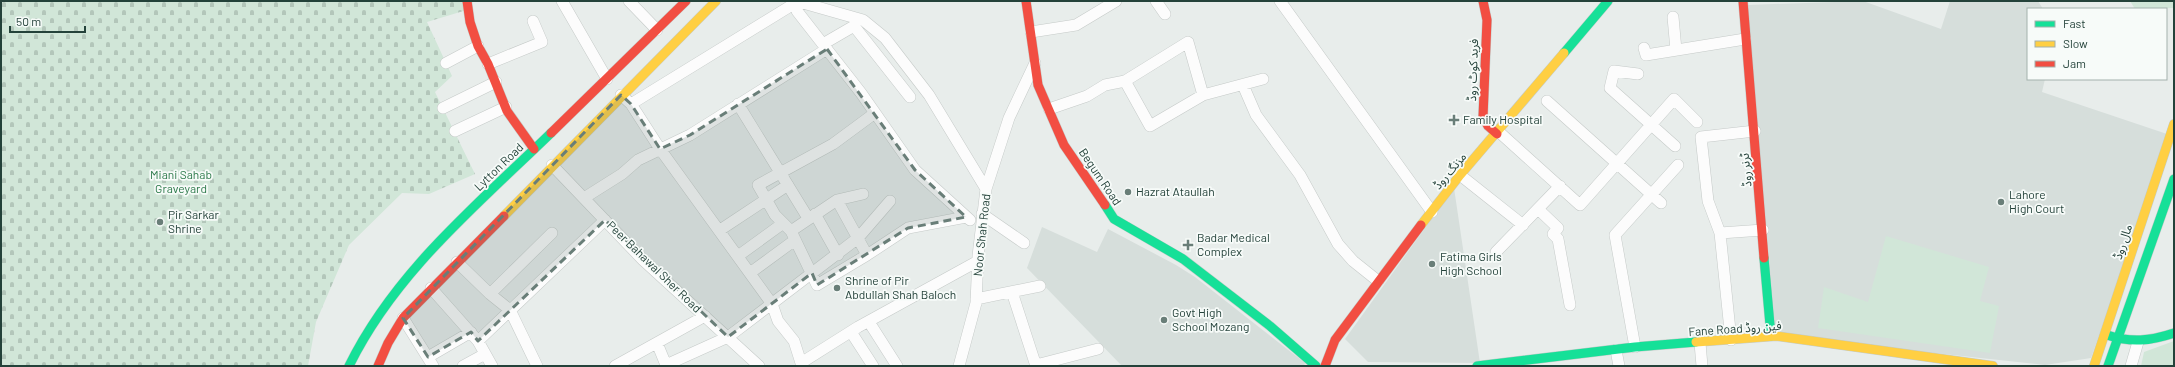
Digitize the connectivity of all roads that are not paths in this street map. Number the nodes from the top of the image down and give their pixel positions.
1 (467, 1) edge
2 (562, 1) edge
3 (629, 1) edge
4 (686, 1) edge
5 (716, 1) edge
6 (1026, 1) edge
7 (1116, 1) edge
8 (1156, 1) edge
9 (1280, 1) edge
10 (1483, 1) edge
11 (1608, 1) edge
12 (1743, 1) edge
13 (797, 2) edge
14 (1165, 14) dead end
15 (1673, 17) dead end
16 (533, 21) dead end
17 (657, 30) junction
18 (1031, 32) junction
19 (1745, 39) junction
20 (478, 46) junction
21 (825, 46) junction
22 (1644, 48) dead end
23 (1676, 50) junction
24 (446, 63) dead end
25 (1035, 63) junction
26 (488, 64) junction
27 (1638, 74) dead end
28 (1262, 79) dead end
29 (607, 80) junction
30 (1125, 81) junction
31 (496, 82) junction
32 (1243, 84) junction
33 (621, 95) junction
34 (1203, 95) junction
35 (910, 97) dead end
36 (1546, 101) dead end
37 (631, 104) junction
38 (738, 104) junction
39 (506, 107) junction
40 (443, 108) dead end
41 (1048, 109) junction
42 (875, 113) junction
43 (1697, 122) dead end
44 (1651, 124) junction
45 (2174, 124) edge
46 (454, 131) dead end
47 (1754, 131) junction
48 (1498, 133) junction
49 (1675, 146) dead end
50 (534, 149) junction
51 (660, 149) junction
52 (1617, 163) junction
53 (552, 165) junction
54 (1678, 165) dead end
55 (780, 173) junction
56 (1460, 175) junction
57 (2174, 179) edge
58 (788, 185) junction
59 (1560, 186) junction
60 (986, 189) junction
61 (863, 194) dead end
62 (584, 198) junction
63 (765, 199) junction
64 (1657, 199) junction
65 (837, 200) junction
66 (890, 201) dead end
67 (1538, 208) junction
68 (1432, 212) junction
69 (982, 214) junction
70 (812, 216) junction
71 (966, 217) junction
72 (605, 220) junction
73 (782, 224) junction
74 (1522, 225) junction
75 (720, 230) junction
76 (980, 230) junction
77 (1763, 230) junction
78 (552, 233) dead end
79 (1720, 233) junction
80 (793, 236) junction
81 (858, 238) junction
82 (1024, 243) dead end
83 (1496, 252) dead end
84 (838, 255) junction
85 (738, 256) junction
86 (868, 256) junction
87 (978, 261) junction
88 (457, 262) junction
89 (750, 273) junction
90 (812, 273) junction
91 (1378, 281) junction
92 (399, 285) junction
93 (1040, 286) dead end
94 (431, 288) junction
95 (1012, 292) junction
96 (490, 294) junction
97 (412, 299) junction
98 (976, 299) junction
99 (772, 304) junction
100 (1570, 305) dead end
101 (510, 310) junction
102 (705, 316) junction
103 (403, 318) junction
104 (869, 322) junction
105 (471, 332) junction
106 (851, 332) junction
107 (2174, 333) edge
108 (2106, 335) junction
109 (1771, 336) junction
110 (728, 337) junction
111 (2117, 339) junction
112 (1731, 340) junction
113 (478, 341) junction
114 (2138, 342) junction
115 (657, 343) junction
116 (1700, 343) junction
117 (1635, 347) junction
118 (1098, 349) dead end
119 (1616, 350) junction
120 (486, 354) junction
121 (430, 362) edge
122 (685, 362) edge
123 (802, 365) edge
124 (1496, 365) edge
125 (349, 366) edge
126 (378, 366) edge
127 (463, 366) edge
128 (492, 366) edge
129 (537, 366) edge
130 (615, 366) edge
131 (759, 366) edge
132 (873, 366) edge
133 (897, 366) edge
134 (959, 366) edge
135 (1036, 366) edge
136 (1316, 366) edge
137 (1324, 366) edge
138 (1478, 366) edge
139 (1619, 366) edge
140 (1702, 366) edge
141 (1993, 366) edge
142 (2094, 366) edge
143 (2108, 366) edge
144 (2132, 366) edge

1 - 20 main road
2 - 29 street
3 - 17 street
4 - 17 main road, Lytton Road
5 - 33 main road
6 - 18 main road, Begum Road
7 - 18 street
8 - 14 street
9 - 68 street
10 - 48 main road, فرید کوٹ روڈ
11 - 48 main road, مزنگ روڈ
12 - 19 main road, ٹرنر روڈ
13 - 21 street
13 - 37 street
13 - 60 street
15 - 23 street
16 - 26 street
17 - 29 main road, Lytton Road
18 - 25 main road, Begum Road
19 - 23 street
19 - 47 main road, ٹرنر روڈ
20 - 24 street
20 - 26 main road
21 - 35 street
21 - 38 street
21 - 42 street
22 - 23 street
25 - 41 main road, Begum Road
25 - 60 street, Noor Shah Road
26 - 31 main road
27 - 44 street
28 - 32 street
29 - 50 main road, Lytton Road
30 - 34 street
30 - 34 street
30 - 41 street
31 - 39 main road
31 - 40 street
32 - 34 street
32 - 91 street
33 - 37 street
33 - 53 main road
36 - 52 street
37 - 51 street
38 - 51 street
38 - 55 street
39 - 46 street
39 - 50 main road
41 - 136 main road, Begum Road
42 - 55 street
42 - 71 street
43 - 44 street
44 - 49 street
44 - 52 street
45 - 108 main road, مال روڈ
47 - 77 main road, ٹرنر روڈ
47 - 79 street
48 - 56 main road, مزنگ روڈ
48 - 59 street
50 - 92 main road, Lytton Road
51 - 62 street
51 - 75 street
52 - 59 street
52 - 64 street
53 - 62 street, Peer Bahawal Sher Road
53 - 88 main road
54 - 64 street
55 - 58 street
55 - 63 street
56 - 68 main road, مزنگ روڈ
56 - 74 street
57 - 111 main road
58 - 63 street
58 - 70 street
59 - 67 street
60 - 69 street, Noor Shah Road
61 - 65 street
62 - 72 street, Peer Bahawal Sher Road
63 - 73 street
63 - 75 street
64 - 117 street
65 - 70 street
65 - 81 street
66 - 81 street
67 - 74 street
67 - 100 street
68 - 91 main road, مزنگ روڈ
69 - 76 street, Noor Shah Road
69 - 82 street
70 - 80 street
70 - 84 street
71 - 76 street
71 - 86 street
72 - 101 street
72 - 102 street, Peer Bahawal Sher Road
73 - 80 street
73 - 85 street
74 - 83 street
75 - 85 street
76 - 87 street, Noor Shah Road
77 - 79 street
77 - 109 main road, ٹرنر روڈ
78 - 96 street
79 - 112 street
80 - 89 street
80 - 90 street
81 - 84 street
81 - 86 street
84 - 90 street
85 - 89 street
86 - 90 street
87 - 98 street, Noor Shah Road
87 - 104 street
88 - 94 main road
88 - 96 street
89 - 99 street
90 - 99 street
91 - 137 main road, مزنگ روڈ
92 - 97 main road
92 - 125 main road, Lytton Road
93 - 95 street
94 - 97 main road
94 - 105 street
95 - 98 street
95 - 135 street
96 - 101 street
97 - 103 main road
98 - 134 street, Noor Shah Road
99 - 110 street
99 - 123 street
101 - 113 street
101 - 129 street
102 - 110 street, Peer Bahawal Sher Road
102 - 115 street
103 - 121 street
103 - 126 main road
104 - 106 street
104 - 133 street
105 - 113 street
105 - 121 street
106 - 123 street
106 - 132 street
107 - 114 main road
108 - 111 main road
108 - 142 main road, مال روڈ
109 - 112 main road, Fane Road فین روڈ
109 - 141 main road, Fane Road فین روڈ
110 - 122 street
110 - 131 street, Peer Bahawal Sher Road
111 - 114 main road
111 - 143 main road
112 - 116 main road, Fane Road فین روڈ
113 - 120 street
114 - 144 street
115 - 122 street
115 - 130 street
116 - 117 main road, Fane Road فین روڈ
116 - 140 street
117 - 119 main road, Fane Road فین روڈ
118 - 135 street
119 - 124 main road, Fane Road فین روڈ
119 - 139 street
120 - 127 street
120 - 128 street
124 - 138 main road, Fane Road فین روڈ

